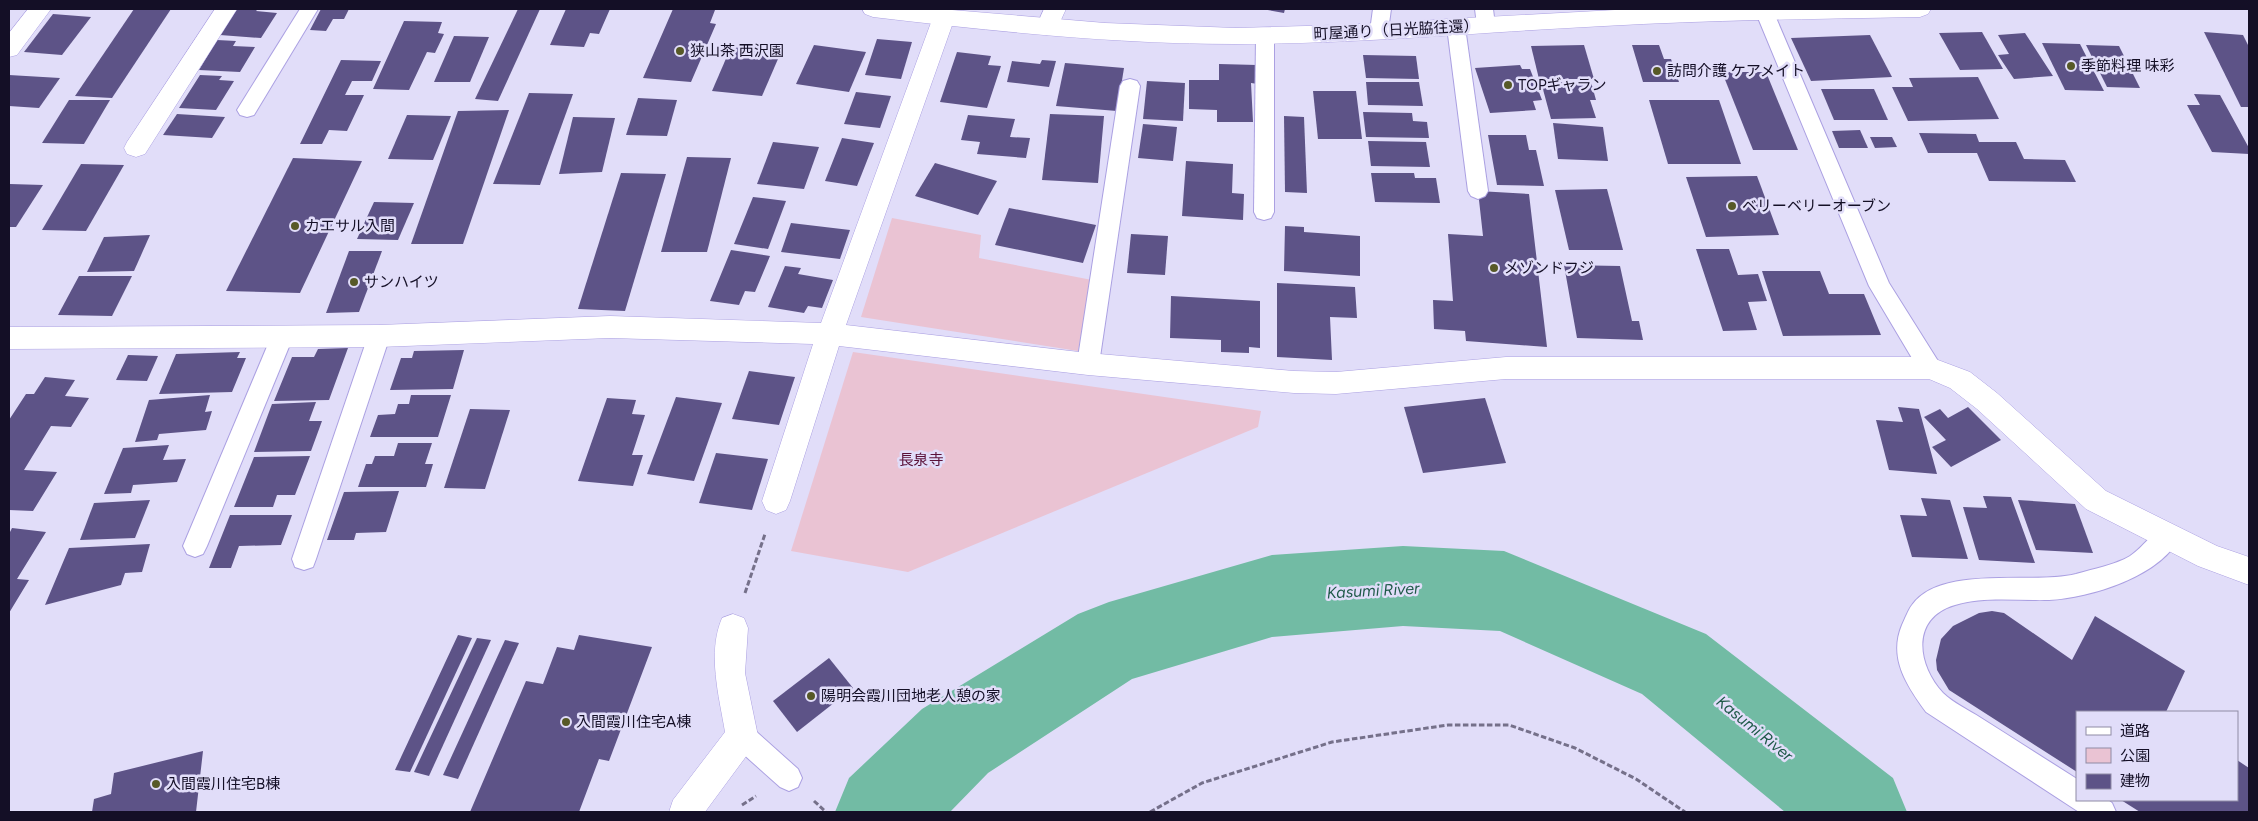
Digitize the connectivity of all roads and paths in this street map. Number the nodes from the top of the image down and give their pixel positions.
1 (40, 9) edge
2 (226, 9) edge
3 (309, 9) edge
4 (873, 9) edge
5 (1382, 9) edge
6 (1920, 9) edge
7 (897, 10) edge
8 (1734, 11) edge
9 (1765, 13) junction
10 (944, 17) junction
11 (1485, 17) edge
12 (1051, 18) edge
13 (1456, 26) junction
14 (1379, 31) junction
15 (1265, 36) junction
16 (9, 49) edge
17 (1130, 86) dead end
18 (247, 110) dead end
19 (136, 148) dead end
20 (1478, 192) dead end
21 (1264, 212) dead end
22 (830, 334) junction
23 (380, 336) junction
24 (282, 337) junction
25 (9, 338) edge
26 (1088, 364) junction
27 (1930, 368) junction
28 (776, 501) joint
29 (2168, 536) junction
30 (195, 546) dead end
31 (304, 559) dead end
32 (2249, 571) edge
33 (733, 628) joint
34 (742, 736) junction
35 (790, 778) dead end
36 (2076, 794) edge
37 (2086, 801) edge
38 (684, 812) edge
39 (1150, 812) edge
40 (1685, 812) edge
41 (2103, 812) edge

1 - 16 street
2 - 19 street
3 - 18 lane
4 - 7 street, 町屋通り（日光脇往還）
5 - 14 lane
6 - 9 street, 町屋通り（日光脇往還）
7 - 10 street, 町屋通り（日光脇往還）
8 - 9 street, 町屋通り（日光脇往還）
8 - 11 street, 町屋通り（日光脇往還）
9 - 27 lane
10 - 12 street, 町屋通り（日光脇往還）
10 - 22 street
11 - 13 street, 町屋通り（日光脇往還）
12 - 15 street, 町屋通り（日光脇往還）
13 - 14 street, 町屋通り（日光脇往還）
13 - 20 lane
14 - 15 street, 町屋通り（日光脇往還）
15 - 21 lane
17 - 26 lane
22 - 23 street
22 - 26 street
22 - 28 street
23 - 24 street
23 - 31 lane
24 - 25 street
24 - 30 lane
26 - 27 street
27 - 29 street
28 - 33 path
29 - 32 street
29 - 36 lane
33 - 34 street
34 - 35 lane
34 - 38 street
37 - 41 lane
39 - 40 path

